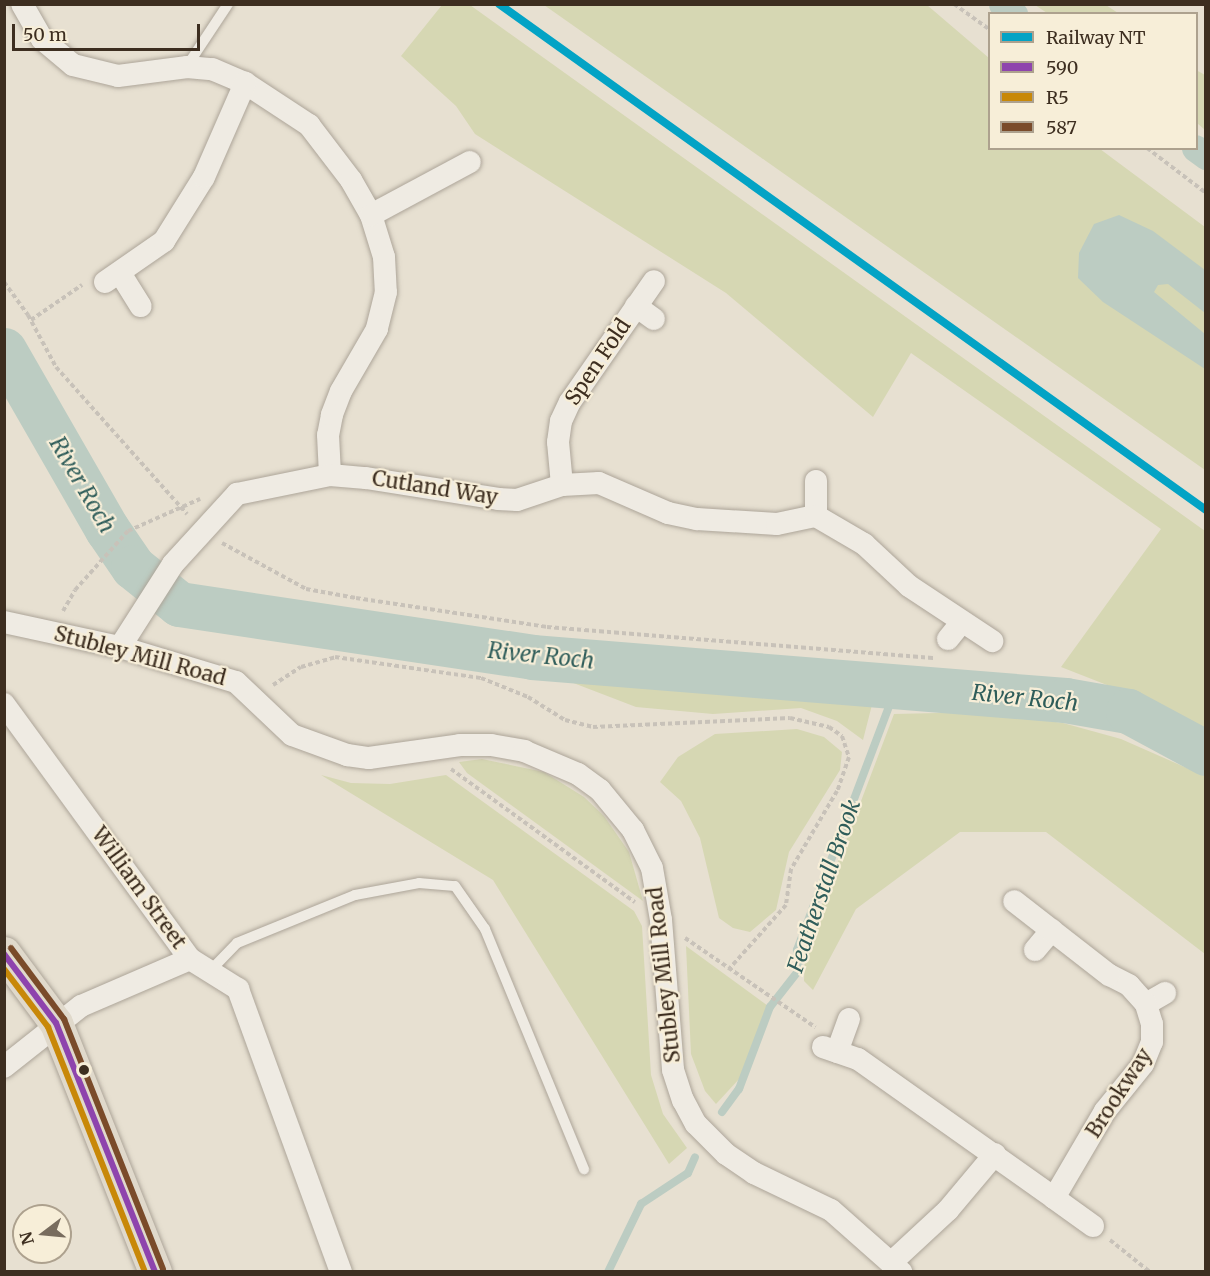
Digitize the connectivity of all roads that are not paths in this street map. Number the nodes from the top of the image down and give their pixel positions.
1 (22, 4) edge
2 (228, 4) edge
3 (187, 67) junction
4 (245, 83) junction
5 (470, 162) dead end
6 (371, 216) junction
7 (654, 281) dead end
8 (141, 306) dead end
9 (636, 306) junction
10 (654, 319) dead end
11 (330, 476) junction
12 (816, 481) dead end
13 (562, 485) junction
14 (816, 516) junction
15 (4, 622) edge
16 (992, 641) dead end
17 (120, 647) junction
18 (4, 704) edge
19 (1014, 900) dead end
20 (1052, 930) junction
21 (1035, 950) dead end
22 (4, 953) edge
23 (190, 959) junction
24 (210, 971) junction
25 (1166, 993) dead end
26 (1146, 1004) junction
27 (849, 1019) dead end
28 (56, 1023) junction
29 (4, 1067) edge
30 (995, 1154) junction
31 (584, 1169) dead end
32 (1054, 1198) junction
33 (1093, 1226) road end
34 (897, 1266) edge
35 (155, 1272) edge
36 (340, 1272) edge

1 - 3 street
2 - 3 lane
3 - 4 street
4 - 6 street
4 - 8 street
5 - 6 street
6 - 11 street
7 - 9 street, Spen Fold
9 - 10 street
9 - 13 street, Spen Fold
11 - 13 street, Cutland Way
11 - 17 street, Cutland Way
12 - 14 street
13 - 14 street, Cutland Way
14 - 16 street
15 - 17 street, Stubley Mill Road
17 - 34 street, Stubley Mill Road
18 - 23 street, William Street
19 - 20 street
20 - 21 street
20 - 26 street
22 - 28 highway
23 - 24 street, William Street
23 - 28 street
24 - 31 lane
24 - 36 street, William Street
25 - 26 street
26 - 32 street, Brookway
27 - 30 street
28 - 29 street
28 - 35 highway
30 - 32 street
30 - 34 street
32 - 33 street

